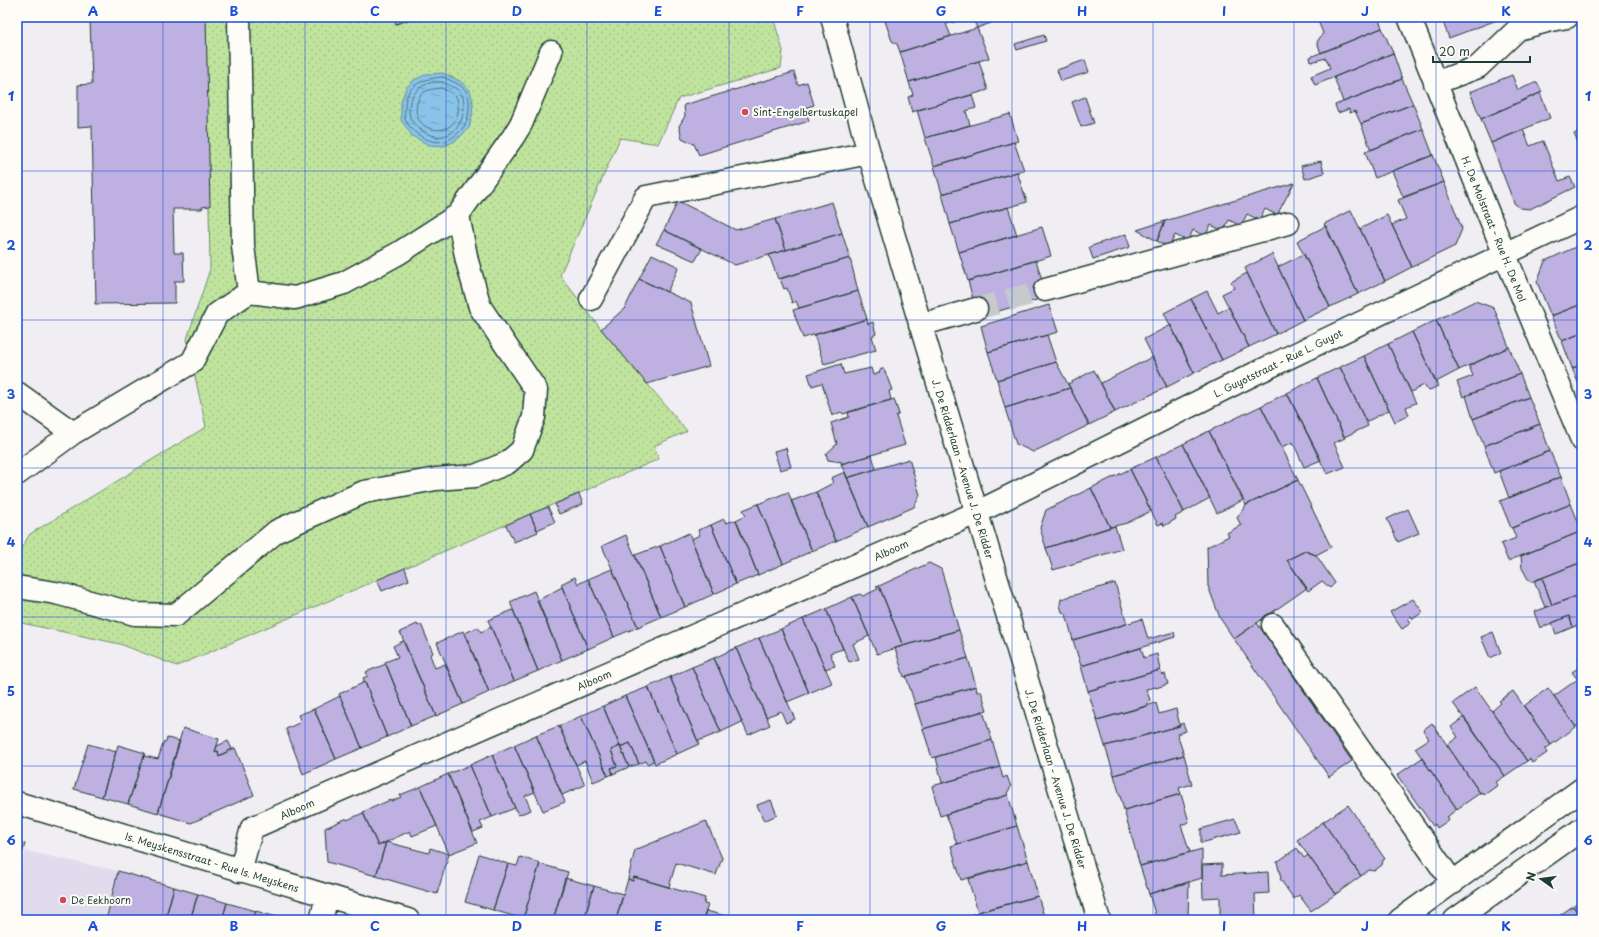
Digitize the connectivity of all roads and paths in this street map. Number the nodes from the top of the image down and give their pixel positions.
1 (240, 17) edge
2 (832, 17) edge
3 (1409, 17) edge
4 (1567, 17) edge
5 (551, 52) dead end
6 (1435, 83) junction
7 (869, 153) junction
8 (458, 215) junction
9 (1582, 217) edge
10 (1288, 222) dead end
11 (1505, 255) junction
12 (1045, 290) tunnel mouth
13 (248, 292) junction
14 (591, 299) dead end
15 (976, 309) tunnel mouth
16 (920, 324) junction
17 (17, 393) edge
18 (73, 433) junction
19 (1582, 440) edge
20 (17, 474) edge
21 (976, 513) junction
22 (17, 588) edge
23 (1274, 625) dead end
24 (1582, 789) edge
25 (17, 804) edge
26 (1582, 829) edge
27 (240, 871) junction
28 (1453, 883) junction
29 (327, 896) junction
30 (321, 920) edge
31 (408, 920) edge
32 (1099, 920) edge
33 (1400, 920) edge
34 (1455, 920) edge

1 - 13 street
2 - 7 street, J. De Ridderlaan - Avenue J. De Ridder
3 - 6 street, H. De Molstraat - Rue H. De Mol
4 - 6 street
5 - 8 street
6 - 11 street, H. De Molstraat - Rue H. De Mol
7 - 14 street
7 - 16 street, J. De Ridderlaan - Avenue J. De Ridder
8 - 13 street
8 - 22 street
9 - 11 street, L. Guyotstraat - Rue L. Guyot
10 - 12 street
11 - 19 street, H. De Molstraat - Rue H. De Mol
11 - 21 street, L. Guyotstraat - Rue L. Guyot
13 - 18 street
15 - 16 street
16 - 21 street, J. De Ridderlaan - Avenue J. De Ridder
17 - 18 street
18 - 20 street
21 - 27 street, Alboom
21 - 32 street, J. De Ridderlaan - Avenue J. De Ridder
23 - 28 street
24 - 28 street
25 - 27 street, Is. Meyskensstraat - Rue Is. Meyskens
26 - 34 street
27 - 29 street, Is. Meyskensstraat - Rue Is. Meyskens
28 - 33 street
29 - 30 street
29 - 31 street, Is. Meyskensstraat - Rue Is. Meyskens

